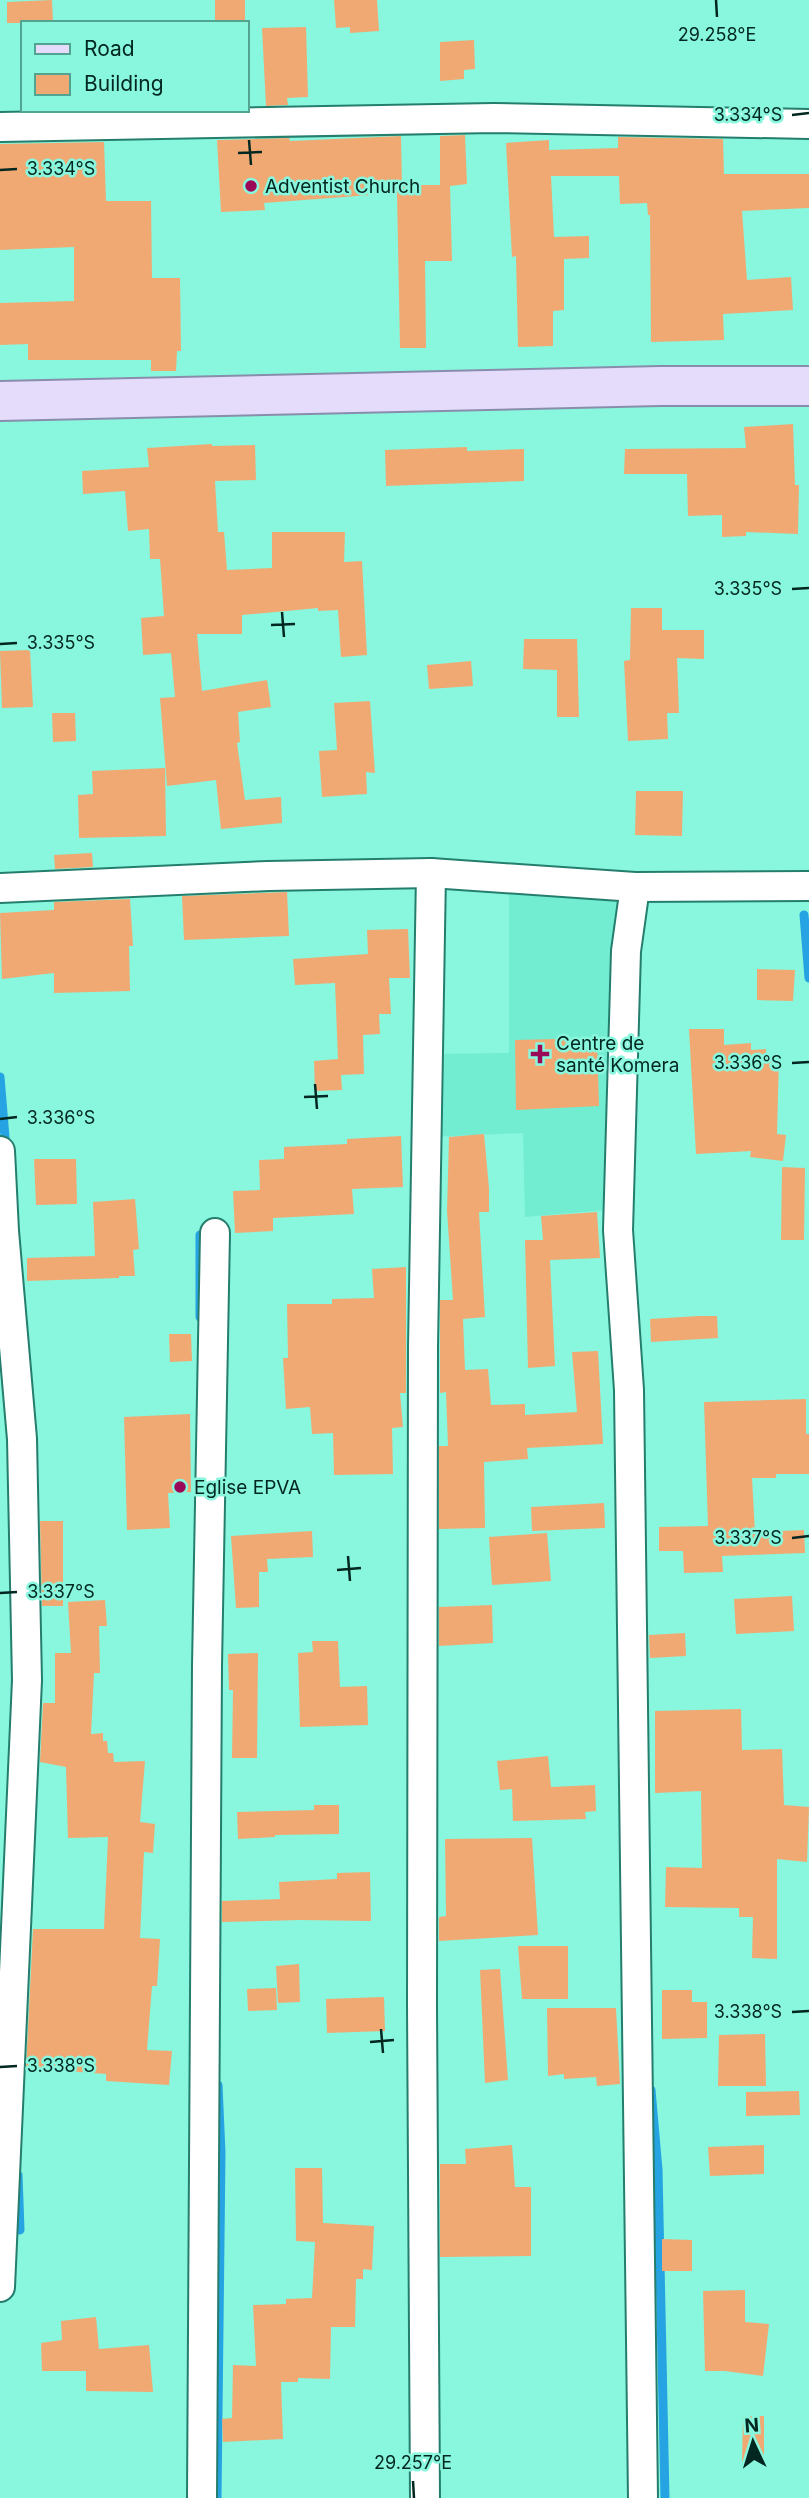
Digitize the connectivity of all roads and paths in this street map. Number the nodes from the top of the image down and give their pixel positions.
1 (809, 124) edge
2 (0, 127) edge
3 (809, 386) edge
4 (0, 401) edge
5 (431, 873) junction
6 (635, 887) junction
7 (809, 887) edge
8 (0, 888) edge
9 (0, 1151) edge
10 (215, 1233) dead end
11 (0, 2287) edge
12 (202, 2498) edge
13 (425, 2498) edge
14 (643, 2498) edge

1 - 2 street
3 - 4 main road
5 - 6 street
5 - 8 street
5 - 13 street
6 - 7 street
6 - 14 street
9 - 11 street
10 - 12 street

